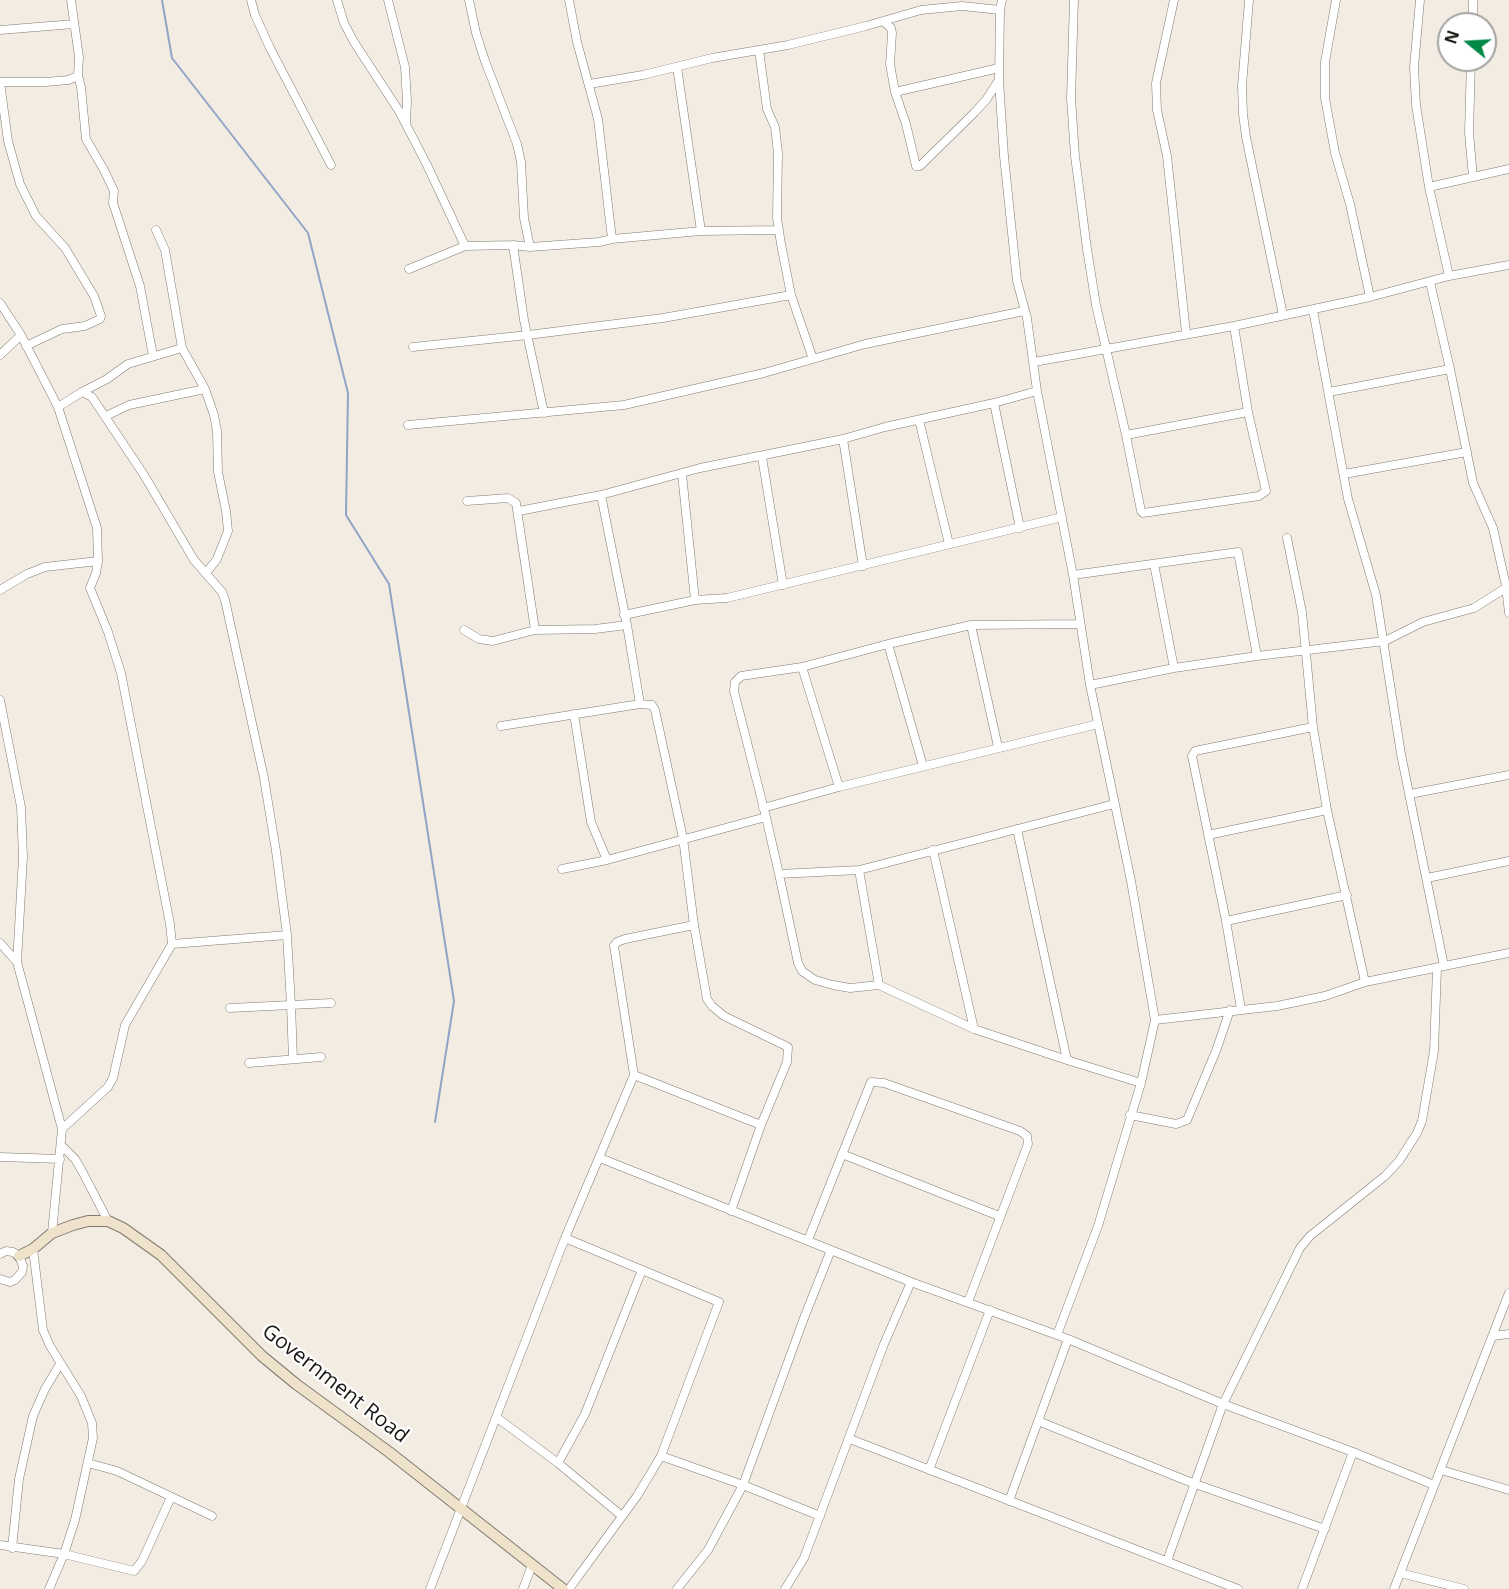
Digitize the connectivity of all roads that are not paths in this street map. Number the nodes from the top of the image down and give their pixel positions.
1 (71, 0) edge
2 (251, 0) edge
3 (337, 0) edge
4 (388, 0) edge
5 (469, 0) edge
6 (569, 0) edge
7 (1002, 0) edge
8 (1074, 0) edge
9 (1174, 0) edge
10 (1249, 0) edge
11 (1336, 0) edge
12 (1420, 0) edge
13 (1000, 10) junction
14 (883, 21) junction
15 (74, 24) junction
16 (0, 30) edge
17 (759, 50) junction
18 (677, 67) junction
19 (999, 68) junction
20 (1472, 72) edge
21 (78, 76) junction
22 (999, 80) junction
23 (0, 82) edge
24 (589, 84) junction
25 (895, 92) junction
26 (406, 124) junction
27 (331, 165) dead end
28 (1509, 169) edge
29 (1473, 177) junction
30 (1429, 187) junction
31 (156, 230) dead end
32 (779, 230) junction
33 (701, 231) junction
34 (612, 239) junction
35 (513, 245) junction
36 (465, 246) junction
37 (530, 247) junction
38 (1509, 265) edge
39 (409, 268) dead end
40 (1449, 276) junction
41 (1430, 282) junction
42 (791, 296) junction
43 (1370, 297) junction
44 (0, 303) edge
45 (1314, 310) junction
46 (1024, 311) junction
47 (1283, 315) junction
48 (1234, 326) junction
49 (1186, 333) junction
50 (21, 335) junction
51 (528, 335) junction
52 (26, 346) junction
53 (413, 346) dead end
54 (182, 348) junction
55 (1107, 348) junction
56 (0, 356) edge
57 (153, 356) junction
58 (813, 359) junction
59 (1034, 362) junction
60 (1450, 369) junction
61 (205, 389) junction
62 (1037, 391) junction
63 (82, 392) junction
64 (1329, 392) junction
65 (994, 403) junction
66 (58, 407) junction
67 (1248, 412) junction
68 (544, 413) junction
69 (106, 416) junction
70 (919, 420) junction
71 (408, 425) dead end
72 (1126, 435) junction
73 (843, 439) junction
74 (1467, 452) junction
75 (762, 457) junction
76 (682, 474) junction
77 (1344, 474) junction
78 (601, 495) junction
79 (467, 501) dead end
80 (519, 511) junction
81 (1062, 517) junction
82 (1020, 528) junction
83 (1287, 538) dead end
84 (949, 544) junction
85 (98, 561) junction
86 (1154, 564) junction
87 (863, 566) junction
88 (206, 573) junction
89 (1073, 575) junction
90 (783, 585) junction
91 (1508, 586) edge
92 (0, 590) edge
93 (695, 600) junction
94 (1509, 613) edge
95 (624, 615) junction
96 (1079, 624) junction
97 (627, 625) junction
98 (970, 625) junction
99 (464, 630) dead end
100 (535, 630) junction
101 (1384, 641) junction
102 (888, 644) junction
103 (1307, 651) junction
104 (1257, 656) junction
105 (802, 667) junction
106 (1174, 668) junction
107 (1090, 686) junction
108 (0, 700) edge
109 (640, 704) junction
110 (574, 714) junction
111 (1098, 724) junction
112 (501, 726) dead end
113 (1313, 727) junction
114 (998, 747) junction
115 (924, 766) junction
116 (1509, 775) edge
117 (839, 787) junction
118 (1410, 794) junction
119 (1114, 804) junction
120 (763, 808) junction
121 (1328, 810) junction
122 (766, 817) junction
123 (1017, 830) junction
124 (1208, 835) junction
125 (683, 838) junction
126 (933, 849) junction
127 (607, 860) junction
128 (1509, 861) edge
129 (562, 869) dead end
130 (859, 870) junction
131 (779, 874) junction
132 (1427, 878) junction
133 (1347, 895) junction
134 (1226, 921) junction
135 (694, 925) junction
136 (286, 935) junction
137 (0, 943) edge
138 (172, 944) junction
139 (1509, 953) edge
140 (17, 962) junction
141 (1441, 967) junction
142 (1365, 982) junction
143 (879, 986) junction
144 (331, 1003) dead end
145 (291, 1005) junction
146 (230, 1008) dead end
147 (1240, 1009) junction
148 (1230, 1010) junction
149 (1155, 1020) junction
150 (974, 1029) junction
151 (321, 1057) dead end
152 (293, 1059) junction
153 (1067, 1060) junction
154 (249, 1063) dead end
155 (634, 1076) junction
156 (1141, 1083) junction
157 (1130, 1115) junction
158 (761, 1125) junction
159 (62, 1129) junction
160 (62, 1145) junction
161 (842, 1154) junction
162 (0, 1157) edge
163 (600, 1158) junction
164 (60, 1159) junction
165 (731, 1211) junction
166 (999, 1216) junction
167 (108, 1221) junction
168 (52, 1233) junction
169 (565, 1238) junction
170 (808, 1240) junction
171 (33, 1249) junction
172 (831, 1250) junction
173 (0, 1254) edge
174 (19, 1256) junction
175 (642, 1270) junction
176 (0, 1279) edge
177 (911, 1282) junction
178 (1509, 1293) edge
179 (968, 1302) junction
180 (990, 1310) junction
181 (1509, 1334) edge
182 (1057, 1335) junction
183 (1493, 1336) junction
184 (1068, 1339) junction
185 (60, 1364) junction
186 (1223, 1404) junction
187 (496, 1417) junction
188 (1038, 1421) junction
189 (850, 1439) junction
190 (1353, 1452) junction
191 (661, 1456) junction
192 (88, 1462) junction
193 (558, 1463) junction
194 (929, 1470) junction
195 (1441, 1470) junction
196 (1195, 1484) junction
197 (743, 1485) junction
198 (1434, 1485) junction
199 (1509, 1490) edge
200 (171, 1497) junction
201 (1009, 1501) junction
202 (461, 1509) junction
203 (212, 1516) dead end
204 (622, 1516) junction
205 (820, 1516) junction
206 (1325, 1529) junction
207 (0, 1545) edge
208 (12, 1548) junction
209 (64, 1554) junction
210 (1167, 1561) junction
211 (532, 1565) junction
212 (1400, 1574) junction
213 (50, 1589) edge
214 (430, 1589) edge
215 (523, 1589) edge
216 (563, 1589) edge
217 (569, 1589) edge
218 (677, 1589) edge
219 (785, 1589) edge
220 (1238, 1589) edge
221 (1302, 1589) edge
222 (1394, 1589) edge
223 (1464, 1589) edge

1 - 15 street
2 - 27 street
3 - 26 street
4 - 26 street
5 - 37 street
6 - 24 street
7 - 13 street
8 - 55 street
9 - 49 street
10 - 47 street
11 - 43 street
12 - 30 street
13 - 14 street
13 - 19 street
14 - 17 street
14 - 25 street
15 - 16 street
15 - 21 street
17 - 18 street
17 - 32 street
18 - 24 street
18 - 33 street
19 - 22 street
19 - 25 street
20 - 29 street
21 - 23 street
21 - 57 street
22 - 25 street
22 - 46 street
23 - 52 street
24 - 34 street
26 - 36 street
28 - 29 street
29 - 30 street
30 - 40 street
31 - 54 street
32 - 33 street
32 - 42 street
33 - 34 street
34 - 37 street
35 - 36 street
35 - 37 street
35 - 51 street
36 - 39 street
38 - 40 street
40 - 41 street
41 - 43 street
41 - 60 street
42 - 51 street
42 - 58 street
43 - 45 street
44 - 50 street
45 - 47 street
45 - 64 street
46 - 58 street
46 - 59 street
47 - 48 street
48 - 49 street
48 - 67 street
49 - 55 street
50 - 52 street
50 - 56 street
51 - 53 street
51 - 68 street
52 - 66 street
54 - 57 street
54 - 61 street
55 - 59 street
55 - 72 street
57 - 63 street
58 - 68 street
59 - 62 street
60 - 64 street
60 - 74 street
61 - 69 street
61 - 88 street
62 - 65 street
62 - 81 street
63 - 66 street
63 - 69 street
64 - 77 street
65 - 70 street
65 - 82 street
66 - 85 street
67 - 72 street
67 - 72 street
68 - 71 street
69 - 88 street
70 - 73 street
70 - 84 street
73 - 75 street
73 - 87 street
74 - 77 street
74 - 91 street
75 - 76 street
75 - 90 street
76 - 78 street
76 - 93 street
77 - 101 street
78 - 80 street
78 - 95 street
79 - 80 street
80 - 100 street
81 - 82 street
81 - 89 street
82 - 84 street
83 - 103 street
84 - 87 street
85 - 92 street
85 - 138 street
86 - 89 street
86 - 104 street
86 - 106 street
87 - 90 street
88 - 136 street
89 - 96 street
90 - 93 street
91 - 94 street
91 - 101 street
93 - 95 street
95 - 97 street
96 - 98 street
96 - 107 street
97 - 100 street
97 - 109 street
98 - 102 street
98 - 114 street
99 - 100 street
101 - 103 street
101 - 118 street
102 - 105 street
102 - 115 street
103 - 104 street
103 - 113 street
104 - 106 street
105 - 117 street
105 - 120 street
106 - 107 street
107 - 111 street
108 - 140 street
109 - 110 street
109 - 125 street
110 - 112 street
110 - 127 street
111 - 114 street
111 - 119 street
113 - 121 street
113 - 124 street
114 - 115 street
115 - 117 street
116 - 118 street
117 - 120 street
118 - 132 street
119 - 123 street
119 - 149 street
120 - 122 street
121 - 124 street
121 - 133 street
122 - 125 street
122 - 131 street
123 - 126 street
123 - 153 street
124 - 134 street
125 - 127 street
125 - 135 street
126 - 130 street
126 - 150 street
127 - 129 street
128 - 132 street
130 - 131 street
130 - 143 street
131 - 143 street
132 - 141 street
133 - 134 street
133 - 142 street
134 - 147 street
135 - 155 street
135 - 158 street
136 - 138 street
136 - 145 street
137 - 140 street
138 - 159 street
139 - 141 street
140 - 159 street
141 - 142 street
141 - 186 street
142 - 147 street
143 - 150 street
144 - 145 street
145 - 146 street
145 - 152 street
147 - 148 street
148 - 149 street
148 - 157 street
149 - 156 street
150 - 153 street
151 - 152 street
152 - 154 street
153 - 156 street
155 - 158 street
155 - 163 street
156 - 157 street
157 - 182 street
158 - 165 street
159 - 160 street
160 - 164 street
160 - 167 street
161 - 166 street
161 - 166 street
161 - 170 street
162 - 164 street
163 - 165 street
163 - 169 street
164 - 168 street
165 - 170 street
166 - 179 street
167 - 168 street
167 - 202 street, Government Road
168 - 171 street
169 - 175 street
169 - 187 street
170 - 172 street
171 - 174 street
171 - 185 street
172 - 177 street
172 - 197 street
173 - 174 street
174 - 176 street
175 - 191 street
175 - 193 street
177 - 179 street
177 - 189 street
178 - 183 street
179 - 180 street
180 - 182 street
180 - 194 street
181 - 183 street
182 - 184 street
183 - 195 street
184 - 186 street
184 - 188 street
185 - 192 street
185 - 208 street
186 - 190 street
186 - 196 street
187 - 193 street
187 - 202 street
188 - 196 street
188 - 201 street
189 - 194 street
189 - 205 street
190 - 198 street
190 - 206 street
191 - 197 street
191 - 204 street
192 - 200 street
192 - 209 street
193 - 204 street
194 - 201 street
195 - 198 street
195 - 199 street
196 - 206 street
196 - 210 street
197 - 205 street
197 - 218 street
198 - 212 street
200 - 203 street
200 - 209 street
201 - 210 street
202 - 211 street, Government Road
202 - 214 street
204 - 217 street
205 - 219 street
206 - 221 street
207 - 208 street
208 - 209 street
209 - 213 street
210 - 220 street
211 - 215 street
211 - 216 street, Government Road
212 - 222 street
212 - 223 street

